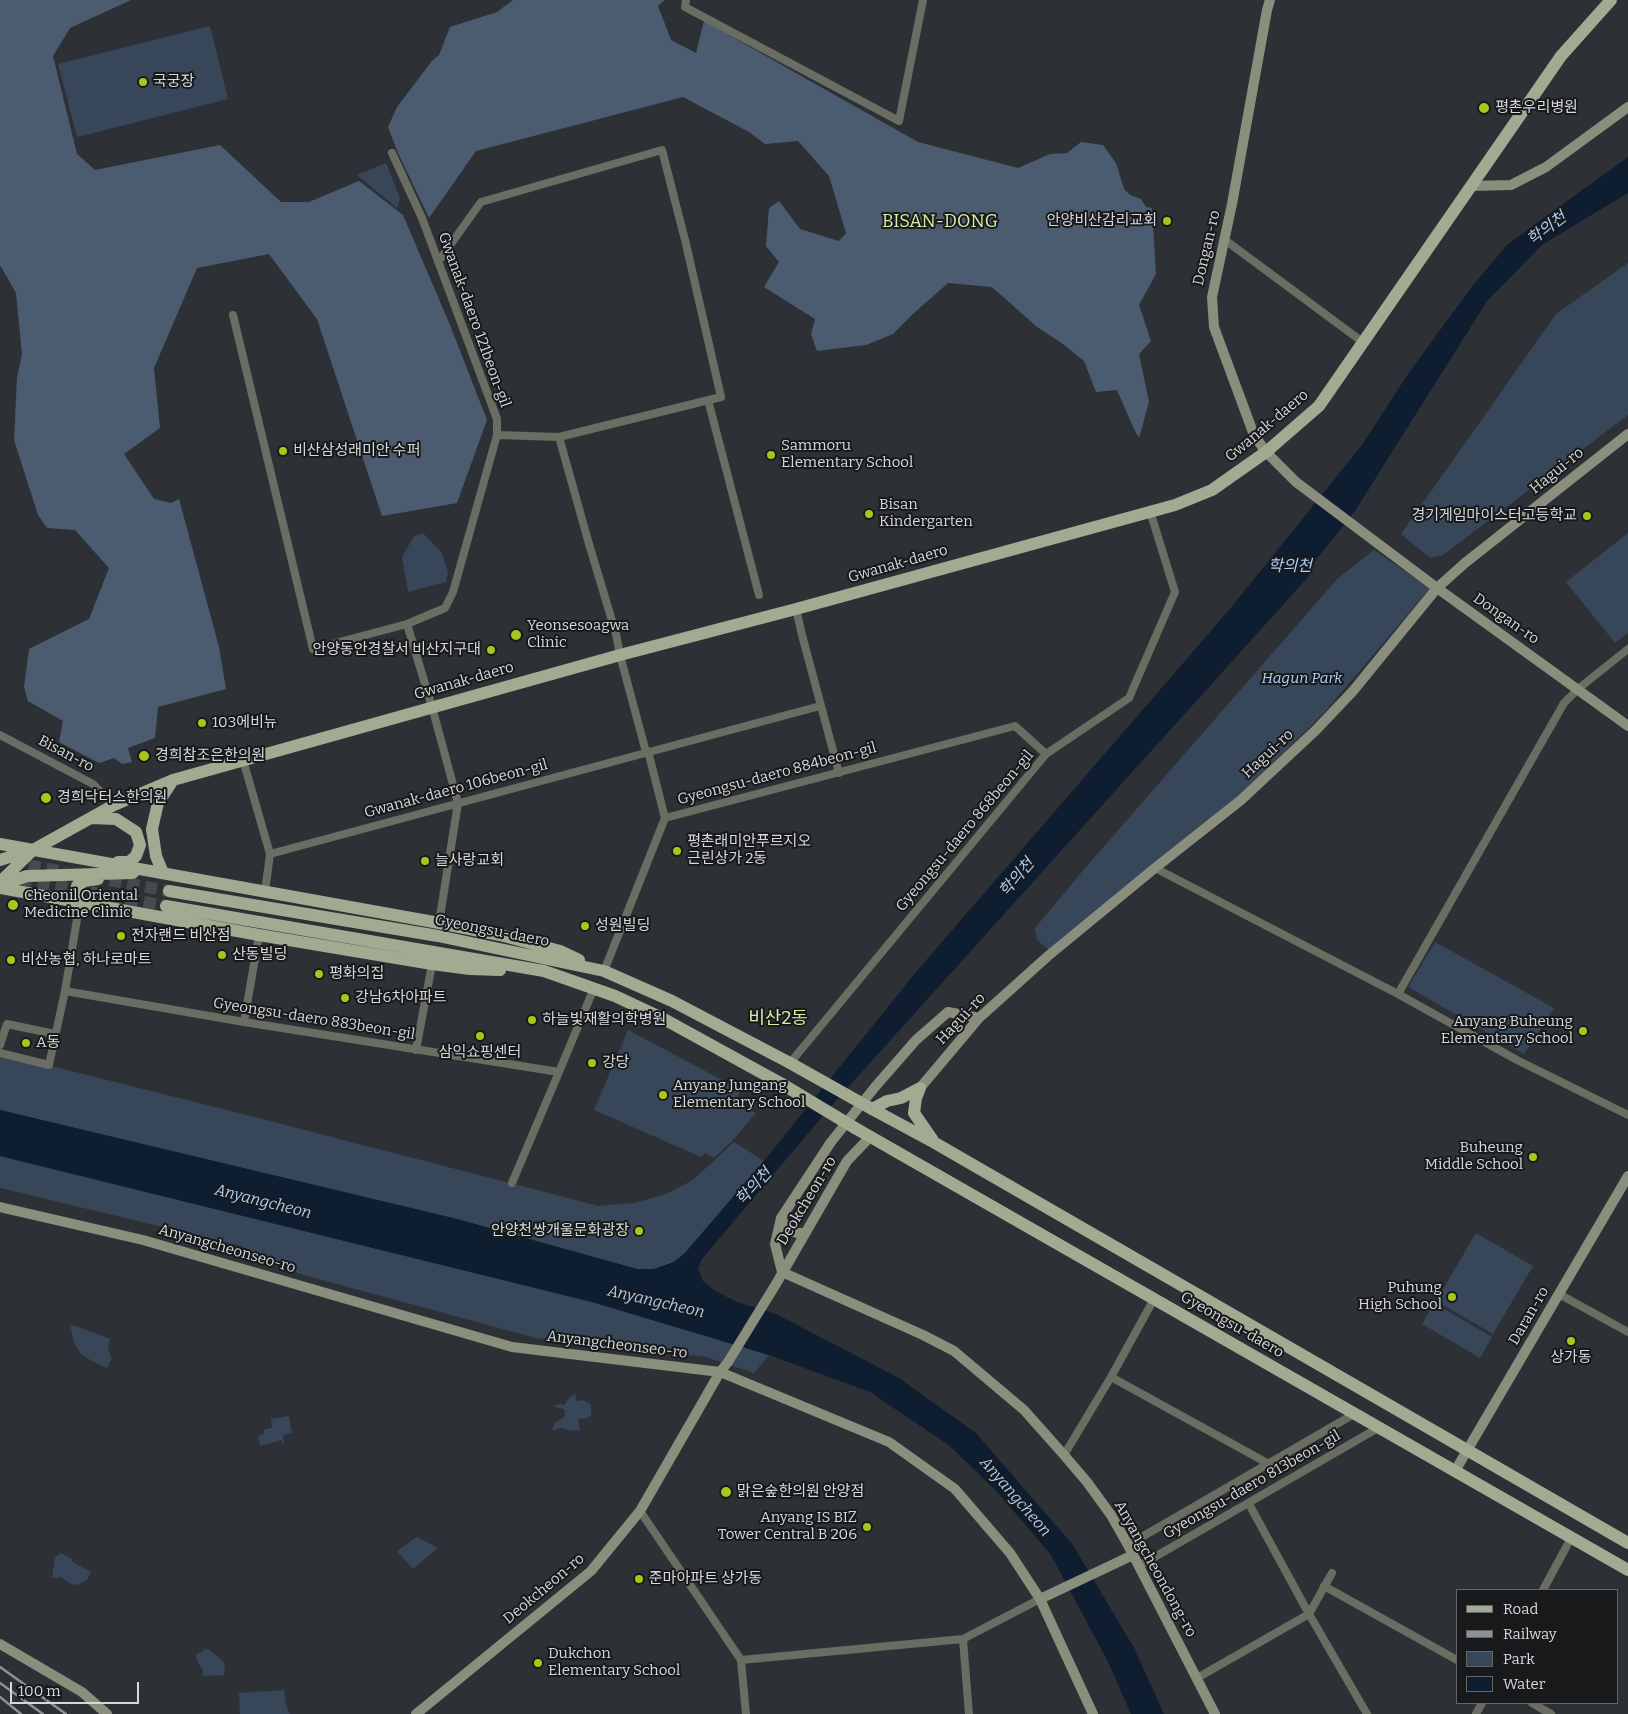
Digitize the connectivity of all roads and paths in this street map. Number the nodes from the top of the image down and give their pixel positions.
1 (686, 0) edge
2 (924, 0) edge
3 (1270, 0) edge
4 (1611, 0) edge
5 (1628, 107) edge
6 (392, 153) dead end
7 (1472, 186) junction
8 (1225, 240) junction
9 (438, 262) junction
10 (233, 315) dead end
11 (1364, 343) junction
12 (708, 400) junction
13 (1628, 434) edge
14 (497, 435) junction
15 (559, 437) junction
16 (1266, 452) junction
17 (1150, 511) junction
18 (1437, 588) junction
19 (759, 595) dead end
20 (796, 609) junction
21 (407, 624) junction
22 (1628, 649) edge
23 (620, 655) junction
24 (1578, 689) junction
25 (820, 706) junction
26 (432, 707) junction
27 (1628, 726) edge
28 (0, 735) edge
29 (647, 751) junction
30 (1046, 754) junction
31 (243, 760) junction
32 (839, 772) junction
33 (173, 780) junction
34 (458, 804) junction
35 (114, 805) junction
36 (89, 818) junction
37 (665, 818) junction
38 (0, 844) edge
39 (33, 850) junction
40 (270, 854) junction
41 (0, 860) edge
42 (110, 868) junction
43 (1155, 868) junction
44 (163, 873) junction
45 (0, 885) edge
46 (168, 891) tunnel mouth
47 (265, 892) junction
48 (80, 902) junction
49 (166, 906) tunnel mouth
50 (439, 923) junction
51 (259, 935) junction
52 (432, 964) junction
53 (544, 971) junction
54 (604, 971) junction
55 (594, 988) junction
56 (65, 991) junction
57 (1398, 994) junction
58 (979, 1018) junction
59 (0, 1019) edge
60 (244, 1022) junction
61 (7, 1024) junction
62 (55, 1034) junction
63 (0, 1045) edge
64 (416, 1050) junction
65 (0, 1053) edge
66 (790, 1063) junction
67 (559, 1072) junction
68 (920, 1088) junction
69 (872, 1109) junction
70 (1628, 1115) edge
71 (870, 1137) junction
72 (935, 1143) junction
73 (1628, 1176) edge
74 (512, 1183) dead end
75 (0, 1207) edge
76 (781, 1218) junction
77 (805, 1233) junction
78 (782, 1272) junction
79 (1559, 1294) junction
80 (1154, 1299) junction
81 (1628, 1332) edge
82 (720, 1372) junction
83 (1112, 1377) junction
84 (1354, 1414) junction
85 (1378, 1428) junction
86 (1466, 1450) junction
87 (1064, 1455) junction
88 (1269, 1464) junction
89 (1455, 1471) junction
90 (1248, 1504) junction
91 (640, 1511) junction
92 (1576, 1514) junction
93 (1571, 1538) junction
94 (1628, 1543) edge
95 (1128, 1545) junction
96 (1628, 1547) edge
97 (1133, 1555) junction
98 (1139, 1566) junction
99 (1628, 1569) edge
100 (1332, 1573) dead end
101 (1324, 1586) junction
102 (1544, 1589) edge
103 (1040, 1598) junction
104 (1309, 1614) junction
105 (963, 1639) junction
106 (0, 1644) edge
107 (1456, 1659) edge
108 (741, 1660) junction
109 (1196, 1678) junction
110 (1534, 1704) edge
111 (107, 1714) edge
112 (416, 1714) edge
113 (746, 1714) edge
114 (969, 1714) edge
115 (1093, 1714) edge
116 (1215, 1714) edge
117 (1367, 1714) edge
118 (1552, 1714) edge

1 - 2 street
3 - 8 street, Dongan-ro
4 - 7 main road, Gwanak-daero
5 - 7 street
6 - 9 street, Gwanak-daero 121beon-gil
7 - 11 main road, Gwanak-daero
8 - 11 street
8 - 16 street, Dongan-ro
9 - 12 street
9 - 14 street, Gwanak-daero 121beon-gil
10 - 21 street, Gwanak-daero 121beon-gil
11 - 16 main road, Gwanak-daero
12 - 15 street
12 - 19 street
13 - 18 street, Hagui-ro
14 - 15 street
14 - 21 street, Gwanak-daero 121beon-gil
15 - 23 street
16 - 17 main road, Gwanak-daero
16 - 18 street, Dongan-ro
17 - 20 main road, Gwanak-daero
17 - 30 street, Gyeongsu-daero 868beon-gil
18 - 24 street, Dongan-ro
18 - 43 street, Hagui-ro
20 - 23 main road, Gwanak-daero
20 - 25 street
21 - 26 street
22 - 24 street
23 - 26 main road, Gwanak-daero
23 - 29 street
24 - 27 street, Dongan-ro
24 - 57 street
25 - 29 street, Gwanak-daero 106beon-gil
25 - 32 street
26 - 31 main road, Gwanak-daero
26 - 34 street
28 - 35 street, Bisan-ro
29 - 34 street, Gwanak-daero 106beon-gil
29 - 37 street
30 - 32 street, Gyeongsu-daero 884beon-gil
30 - 66 street, Gyeongsu-daero 868beon-gil
31 - 33 main road, Gwanak-daero
31 - 40 street
32 - 37 street, Gyeongsu-daero 884beon-gil
33 - 35 main road, Gwanak-daero
33 - 44 main road
34 - 40 street, Gwanak-daero 106beon-gil
34 - 50 street
35 - 36 main road, Gwanak-daero
36 - 39 main road, Gwanak-daero
36 - 42 main road
37 - 54 street, Gyeongsu-daero 884beon-gil
38 - 39 main road
39 - 41 main road
39 - 42 main road
39 - 45 main road, Gwanak-daero
40 - 47 street
42 - 44 main road
42 - 45 main road
42 - 48 main road
43 - 57 street
43 - 58 street, Hagui-ro
44 - 47 main road
45 - 48 main road
46 - 54 main road, Gyeongsu-daero
47 - 50 main road
48 - 51 main road
48 - 56 street
49 - 53 main road, Gyeongsu-daero
50 - 54 main road
51 - 52 main road
51 - 60 street
52 - 53 main road
52 - 64 street
53 - 55 main road, Gyeongsu-daero
54 - 66 main road, Gyeongsu-daero
55 - 67 street
55 - 71 main road, Gyeongsu-daero, bridge
56 - 60 street, Gyeongsu-daero 883beon-gil
56 - 62 street
57 - 70 street
58 - 68 street, Hagui-ro
58 - 76 street
59 - 61 street
60 - 64 street, Gyeongsu-daero 883beon-gil
61 - 62 street
61 - 63 street
62 - 65 street
64 - 67 street, Gyeongsu-daero 883beon-gil
66 - 69 main road, Gyeongsu-daero, bridge
67 - 74 street
68 - 69 main road
68 - 72 main road
69 - 72 main road, Gyeongsu-daero
71 - 77 street, Deokcheon-ro
71 - 80 main road, Gyeongsu-daero
72 - 86 main road, Gyeongsu-daero
73 - 79 street, Daran-ro
75 - 82 street, Anyangcheonseo-ro
76 - 77 street
76 - 78 street
77 - 78 street, Deokcheon-ro
78 - 82 street, Deokcheon-ro
78 - 87 street, Anyangcheondong-ro
79 - 81 street
79 - 86 street, Daran-ro
80 - 83 street
80 - 84 main road, Gyeongsu-daero
82 - 91 street, Deokcheon-ro
82 - 103 street, Anyangcheonseo-ro
83 - 87 street
83 - 88 street, Gyeongsu-daero 813beon-gil
84 - 85 main road, Gyeongsu-daero
84 - 88 street, Gyeongsu-daero 813beon-gil
85 - 89 main road, Gyeongsu-daero
85 - 90 street, Gyeongsu-daero 813beon-gil
86 - 89 street, Daran-ro
86 - 92 main road, Gyeongsu-daero
87 - 95 street, Anyangcheondong-ro
88 - 95 street, Gyeongsu-daero 813beon-gil
89 - 93 main road, Gyeongsu-daero
90 - 98 street, Gyeongsu-daero 813beon-gil
90 - 104 street
91 - 108 street
91 - 112 street, Deokcheon-ro
92 - 94 main road, Gyeongsu-daero
92 - 96 main road, Gyeongsu-daero
93 - 99 main road, Gyeongsu-daero
93 - 102 street
95 - 97 street, Anyangcheondong-ro
97 - 98 street, Anyangcheondong-ro
97 - 103 street
98 - 109 street, Anyangcheondong-ro
100 - 101 street
101 - 104 street
101 - 107 street
103 - 105 street
103 - 115 street, Anyangcheonseo-ro
104 - 109 street
104 - 117 street
105 - 108 street
105 - 114 street
106 - 111 street
108 - 113 street
109 - 116 street, Anyangcheondong-ro
110 - 118 street

